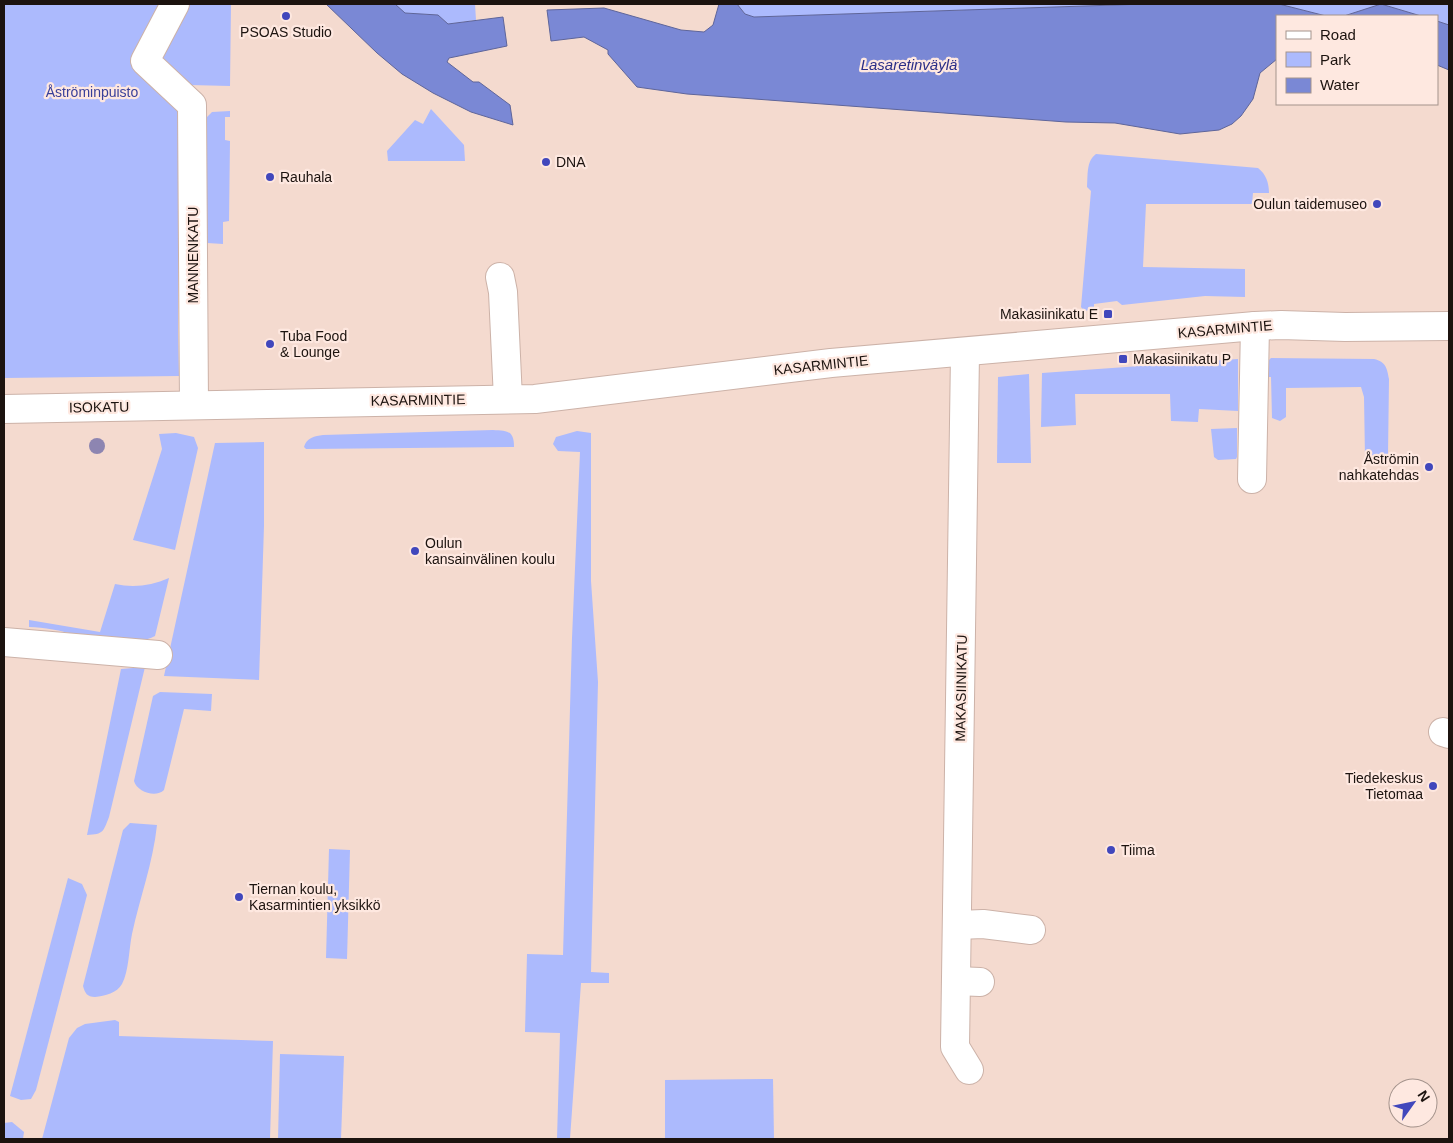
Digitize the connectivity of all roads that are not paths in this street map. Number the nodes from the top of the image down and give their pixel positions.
1 (176, 4) edge
2 (500, 277) dead end
3 (1255, 326) junction
4 (1449, 326) edge
5 (965, 353) junction
6 (508, 399) junction
7 (194, 405) junction
8 (4, 409) edge
9 (1252, 479) dead end
10 (4, 642) edge
11 (158, 655) dead end
12 (958, 925) junction
13 (1031, 930) dead end
14 (970, 1070) dead end

1 - 7 street, MANNENKATU
2 - 6 street
3 - 4 street, KASARMINTIE
3 - 5 street, KASARMINTIE
3 - 9 street
5 - 6 street, KASARMINTIE
5 - 12 street, MAKASIINIKATU
6 - 7 street, KASARMINTIE
7 - 8 street, ISOKATU
10 - 11 street
12 - 13 street
12 - 14 street, MAKASIINIKATU

